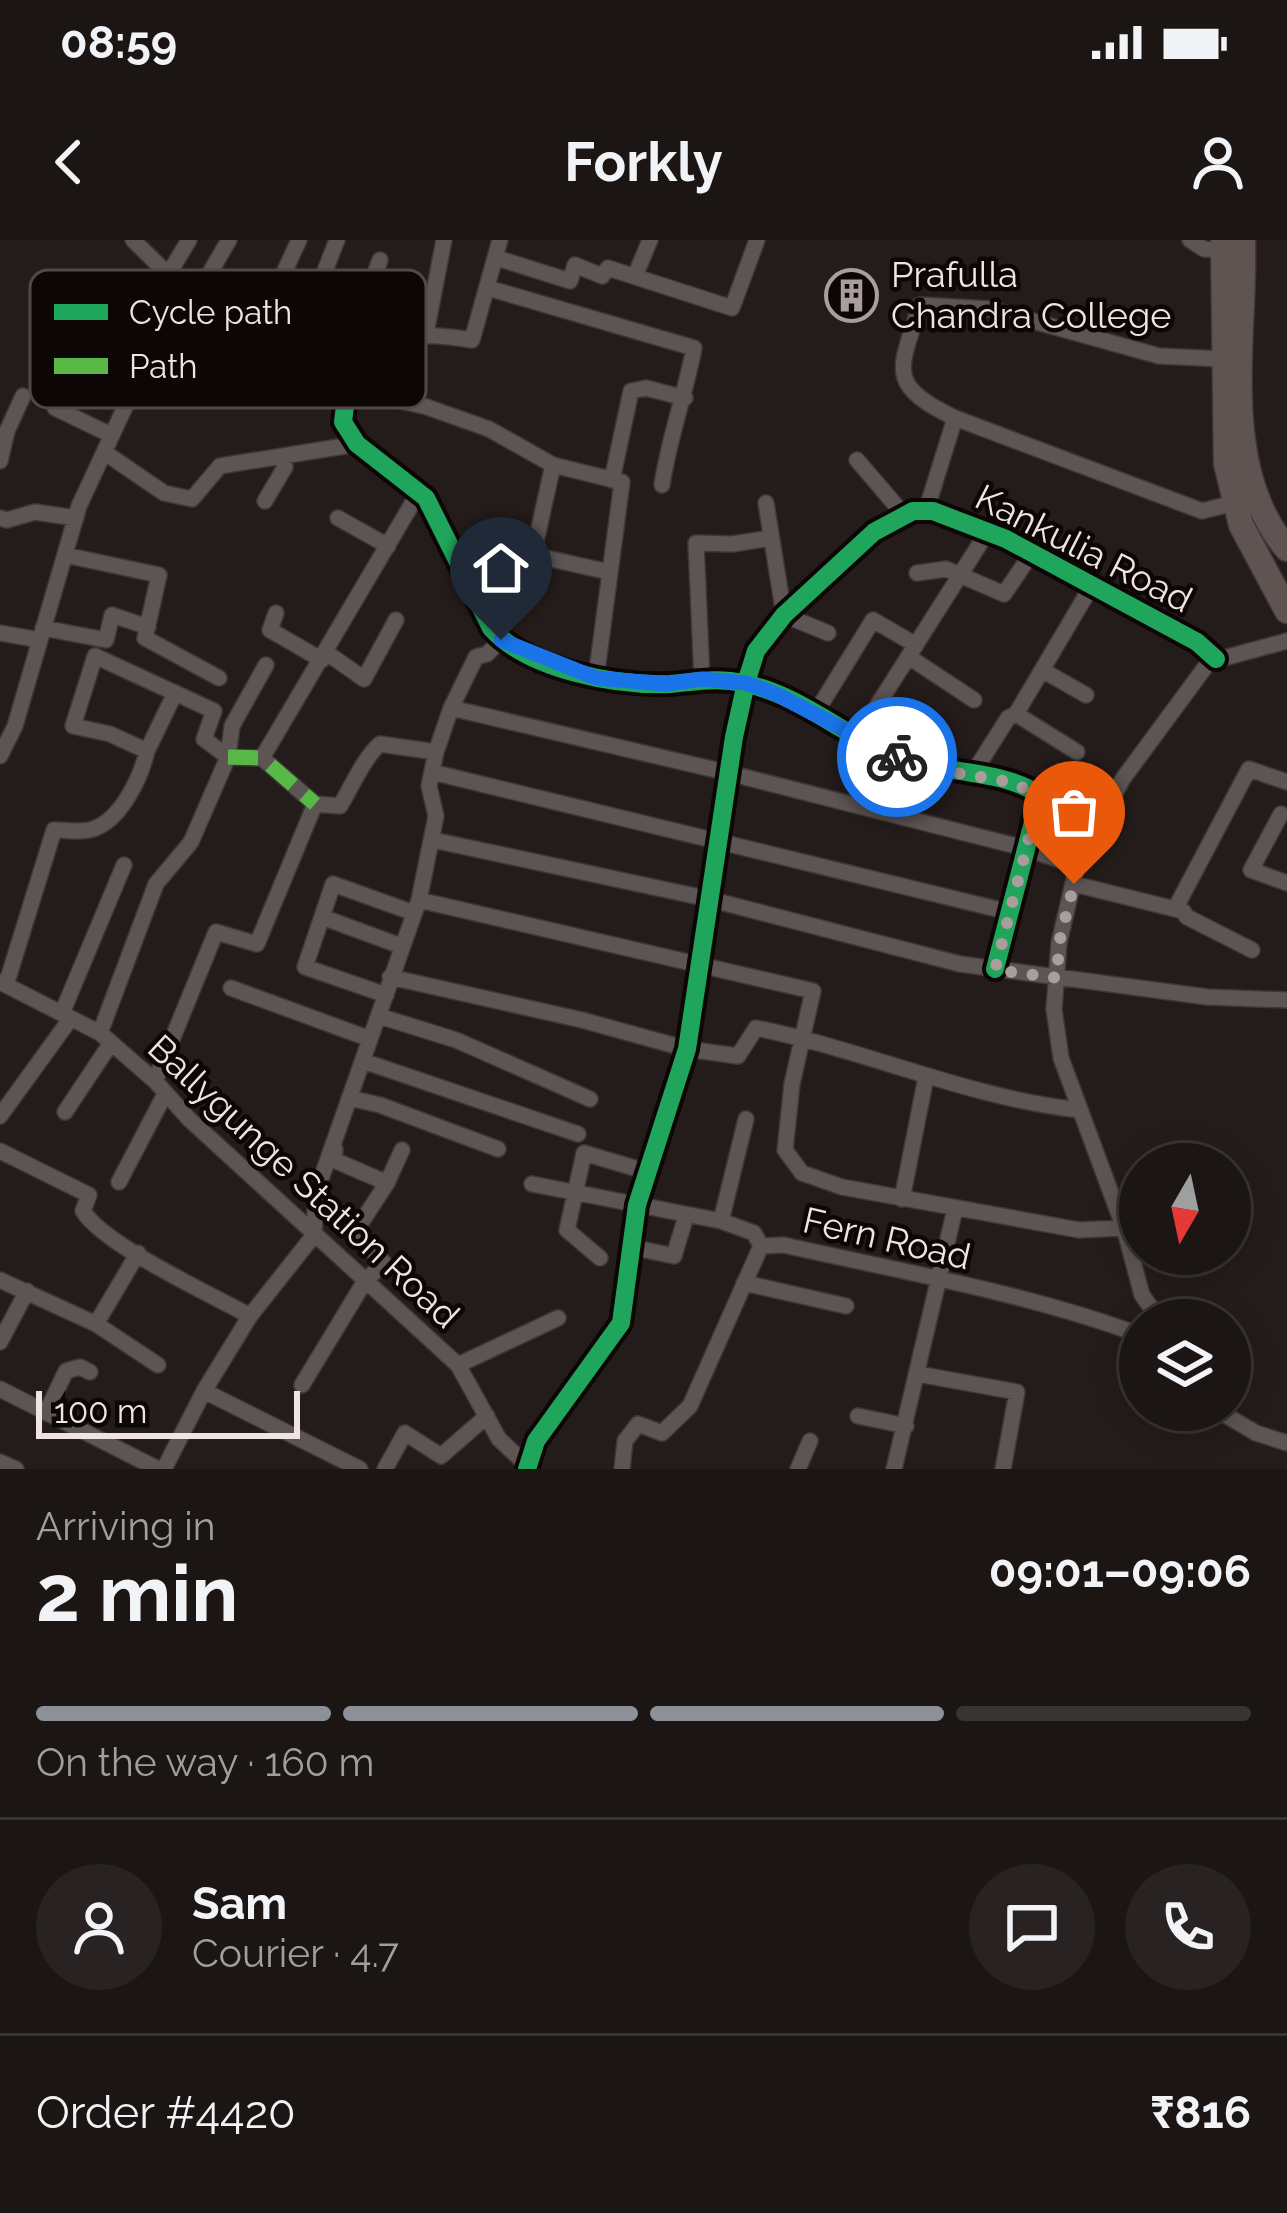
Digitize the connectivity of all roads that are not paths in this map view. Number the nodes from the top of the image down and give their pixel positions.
1 (133, 240) edge
2 (189, 240) edge
3 (229, 240) edge
4 (298, 240) edge
5 (338, 240) edge
6 (444, 240) edge
7 (500, 240) edge
8 (650, 240) edge
9 (757, 240) edge
10 (1190, 240) edge
11 (1230, 243) edge
12 (496, 258) junction
13 (380, 260) dead end
14 (163, 270) edge
15 (171, 270) edge
16 (212, 270) edge
17 (285, 270) edge
18 (326, 270) edge
19 (377, 270) edge
20 (635, 276) junction
21 (488, 288) junction
22 (426, 333) joint
23 (1223, 359) junction
24 (23, 396) dead end
25 (685, 398) junction
26 (426, 407) edge
27 (55, 408) dead end
28 (125, 408) edge
29 (344, 408) edge
30 (956, 418) junction
31 (111, 435) junction
32 (357, 444) junction
33 (104, 452) junction
34 (283, 456) junction
35 (857, 460) dead end
36 (0, 461) edge
37 (554, 466) junction
38 (612, 480) junction
39 (662, 485) dead end
40 (419, 492) junction
41 (265, 501) dead end
42 (1246, 501) junction
43 (766, 503) dead end
44 (926, 511) junction
45 (905, 516) junction
46 (0, 518) edge
47 (76, 518) junction
48 (338, 518) dead end
49 (988, 531) junction
50 (772, 538) junction
51 (388, 546) junction
52 (1287, 549) edge
53 (1032, 554) junction
54 (65, 555) junction
55 (533, 555) junction
56 (609, 572) junction
57 (917, 573) dead end
58 (961, 574) junction
59 (471, 585) junction
60 (1091, 587) junction
61 (1287, 611) edge
62 (276, 613) dead end
63 (784, 614) junction
64 (396, 620) dead end
65 (148, 627) junction
66 (0, 633) edge
67 (828, 633) dead end
68 (41, 634) junction
69 (501, 640) junction
70 (1287, 641) edge
71 (913, 651) junction
72 (325, 656) junction
73 (1216, 659) junction
74 (266, 665) dead end
75 (1042, 670) junction
76 (219, 678) dead end
77 (596, 678) junction
78 (702, 679) junction
79 (746, 683) junction
80 (175, 693) junction
81 (1086, 695) dead end
82 (974, 700) dead end
83 (451, 708) junction
84 (815, 713) junction
85 (1016, 714) junction
86 (858, 736) junction
87 (147, 751) junction
88 (436, 752) junction
89 (1077, 752) dead end
90 (0, 756) edge
91 (228, 757) junction
92 (262, 758) junction
93 (432, 772) junction
94 (729, 773) junction
95 (972, 775) junction
96 (1287, 782) edge
97 (315, 803) junction
98 (1281, 814) dead end
99 (718, 839) junction
100 (433, 840) junction
101 (1024, 848) junction
102 (124, 866) dead end
103 (1077, 866) junction
104 (1287, 883) edge
105 (1074, 884) junction
106 (709, 899) junction
107 (417, 906) junction
108 (1174, 909) junction
109 (1010, 911) junction
110 (322, 917) junction
111 (401, 946) junction
112 (1252, 950) dead end
113 (699, 965) junction
114 (995, 970) junction
115 (391, 976) junction
116 (1057, 978) junction
117 (3, 984) edge
118 (231, 988) dead end
119 (386, 995) junction
120 (1287, 1000) edge
121 (67, 1016) junction
122 (379, 1016) junction
123 (105, 1038) junction
124 (804, 1038) junction
125 (370, 1039) junction
126 (687, 1049) junction
127 (363, 1061) junction
128 (926, 1077) junction
129 (160, 1088) junction
130 (350, 1098) junction
131 (590, 1099) dead end
132 (1080, 1110) junction
133 (65, 1112) dead end
134 (0, 1116) edge
135 (746, 1119) dead end
136 (578, 1134) dead end
137 (333, 1145) junction
138 (498, 1149) dead end
139 (402, 1150) dead end
140 (0, 1151) edge
141 (648, 1172) junction
142 (119, 1182) dead end
143 (387, 1183) junction
144 (532, 1184) dead end
145 (575, 1191) junction
146 (902, 1199) junction
147 (637, 1205) junction
148 (955, 1208) junction
149 (1119, 1215) edge
150 (686, 1216) junction
151 (721, 1221) junction
152 (1119, 1228) edge
153 (314, 1235) junction
154 (760, 1246) junction
155 (631, 1247) junction
156 (138, 1252) junction
157 (600, 1258) dead end
158 (0, 1280) edge
159 (940, 1280) junction
160 (365, 1281) junction
161 (744, 1283) junction
162 (27, 1292) junction
163 (846, 1306) dead end
164 (250, 1316) junction
165 (558, 1318) dead end
166 (96, 1324) junction
167 (1119, 1327) edge
168 (0, 1342) edge
169 (158, 1365) dead end
170 (458, 1365) junction
171 (90, 1372) dead end
172 (918, 1374) junction
173 (302, 1385) dead end
174 (0, 1389) edge
175 (204, 1391) junction
176 (46, 1413) junction
177 (487, 1416) junction
178 (858, 1416) dead end
179 (906, 1426) junction
180 (1251, 1430) edge
181 (810, 1441) dead end
182 (1287, 1444) edge
183 (0, 1462) edge
184 (529, 1468) edge
185 (16, 1469) edge
186 (161, 1469) edge
187 (360, 1469) edge
188 (385, 1469) edge
189 (622, 1469) edge
190 (798, 1469) edge
191 (894, 1469) edge
192 (1003, 1469) edge

1 - 14 street
2 - 15 street
3 - 16 street
4 - 17 street
5 - 18 street
6 - 22 street
7 - 12 street
8 - 20 street
9 - 20 street
10 - 11 street
11 - 23 main road
11 - 42 main road
12 - 20 street
12 - 21 street
13 - 19 street
21 - 22 street
21 - 25 street
23 - 30 street
23 - 42 main road
24 - 36 street
25 - 38 street
25 - 39 street
26 - 37 street
27 - 31 street
28 - 31 street
29 - 32 street
30 - 42 street
30 - 44 street
31 - 33 street
32 - 34 street
32 - 40 street
33 - 34 street
33 - 47 street
34 - 41 street
35 - 45 street
37 - 38 street
37 - 55 street
38 - 56 street
40 - 51 street
40 - 59 street
42 - 52 main road
42 - 61 main road
43 - 50 street
44 - 45 street, Kankulia Road
44 - 49 street, Kankulia Road
45 - 63 street, Kankulia Road
46 - 47 street
47 - 54 street
48 - 51 street
49 - 53 street, Kankulia Road
49 - 58 street
50 - 63 street
50 - 78 street
51 - 72 street
53 - 58 street
53 - 60 street, Kankulia Road
54 - 65 street
54 - 68 street
55 - 56 street
55 - 59 street
56 - 77 street
57 - 58 street
58 - 71 street
59 - 69 street
60 - 73 street, Kankulia Road
60 - 75 street
62 - 72 street
63 - 67 street
63 - 79 street, Kankulia Road
64 - 72 street
65 - 68 street
65 - 76 street
66 - 68 street
68 - 90 street
69 - 77 street
69 - 83 street
70 - 73 street
71 - 82 street
71 - 84 street
71 - 86 street
72 - 92 street
73 - 103 street
74 - 91 street
75 - 81 street
75 - 85 street
77 - 78 street
78 - 79 street
79 - 84 street
79 - 94 street, Kankulia Road
80 - 87 street
80 - 87 street
80 - 91 street
83 - 88 street
83 - 94 street
84 - 86 street
85 - 89 street
85 - 95 street
86 - 95 street
87 - 117 street
88 - 93 street
88 - 97 street
91 - 92 street
91 - 123 street
92 - 97 street
93 - 99 street
93 - 100 street
94 - 99 street, Kankulia Road
94 - 101 street
95 - 101 street
96 - 108 street
97 - 129 street
98 - 104 street
99 - 106 street, Kankulia Road
99 - 109 street
100 - 106 street
100 - 107 street
101 - 103 street
101 - 109 street
102 - 121 street
103 - 105 street
105 - 108 street
105 - 116 street
106 - 113 street, Kankulia Road
106 - 114 street
107 - 110 street
107 - 111 street
107 - 113 street
108 - 112 street
109 - 114 street
110 - 111 street
110 - 119 street
111 - 115 street
113 - 124 street
113 - 126 street, Kankulia Road
114 - 116 street
115 - 119 street
115 - 126 street
116 - 120 street
116 - 132 street
117 - 121 street, Ballygunge Station Road
118 - 125 street
119 - 122 street
121 - 123 street, Ballygunge Station Road
121 - 134 street
122 - 125 street
122 - 131 street
123 - 129 street, Ballygunge Station Road
123 - 133 street
124 - 126 street
124 - 128 street
124 - 146 street
125 - 127 street
126 - 141 street, Kankulia Road
127 - 130 street
127 - 136 street
128 - 132 street
128 - 146 street
129 - 142 street
129 - 153 street, Ballygunge Station Road
130 - 137 street
130 - 138 street
132 - 149 street
135 - 151 street
137 - 143 street
137 - 153 street
139 - 143 street
140 - 156 street
141 - 145 street
141 - 147 street, Kankulia Road
143 - 160 street
144 - 145 street
145 - 147 street
145 - 157 street
146 - 148 street
147 - 150 street
147 - 155 street, Kankulia Road
148 - 152 street
148 - 159 street
150 - 151 street
150 - 155 street
151 - 154 street
153 - 160 street, Ballygunge Station Road
153 - 164 street
154 - 159 street, Fern Road
154 - 161 street, Fern Road
155 - 184 street, Kankulia Road
156 - 164 street
156 - 166 street
158 - 162 street
159 - 167 street, Fern Road
159 - 172 street
160 - 170 street, Ballygunge Station Road
160 - 173 street
161 - 163 street
161 - 189 street, Fern Road
162 - 166 street
162 - 168 street
164 - 175 street
165 - 170 street
166 - 169 street
170 - 177 street, Ballygunge Station Road
171 - 176 street
172 - 179 street
172 - 192 street
174 - 176 street
175 - 186 street
175 - 187 street
176 - 186 street
177 - 184 street, Ballygunge Station Road
177 - 188 street
178 - 179 street
179 - 191 street
180 - 182 street
181 - 190 street
183 - 185 street

